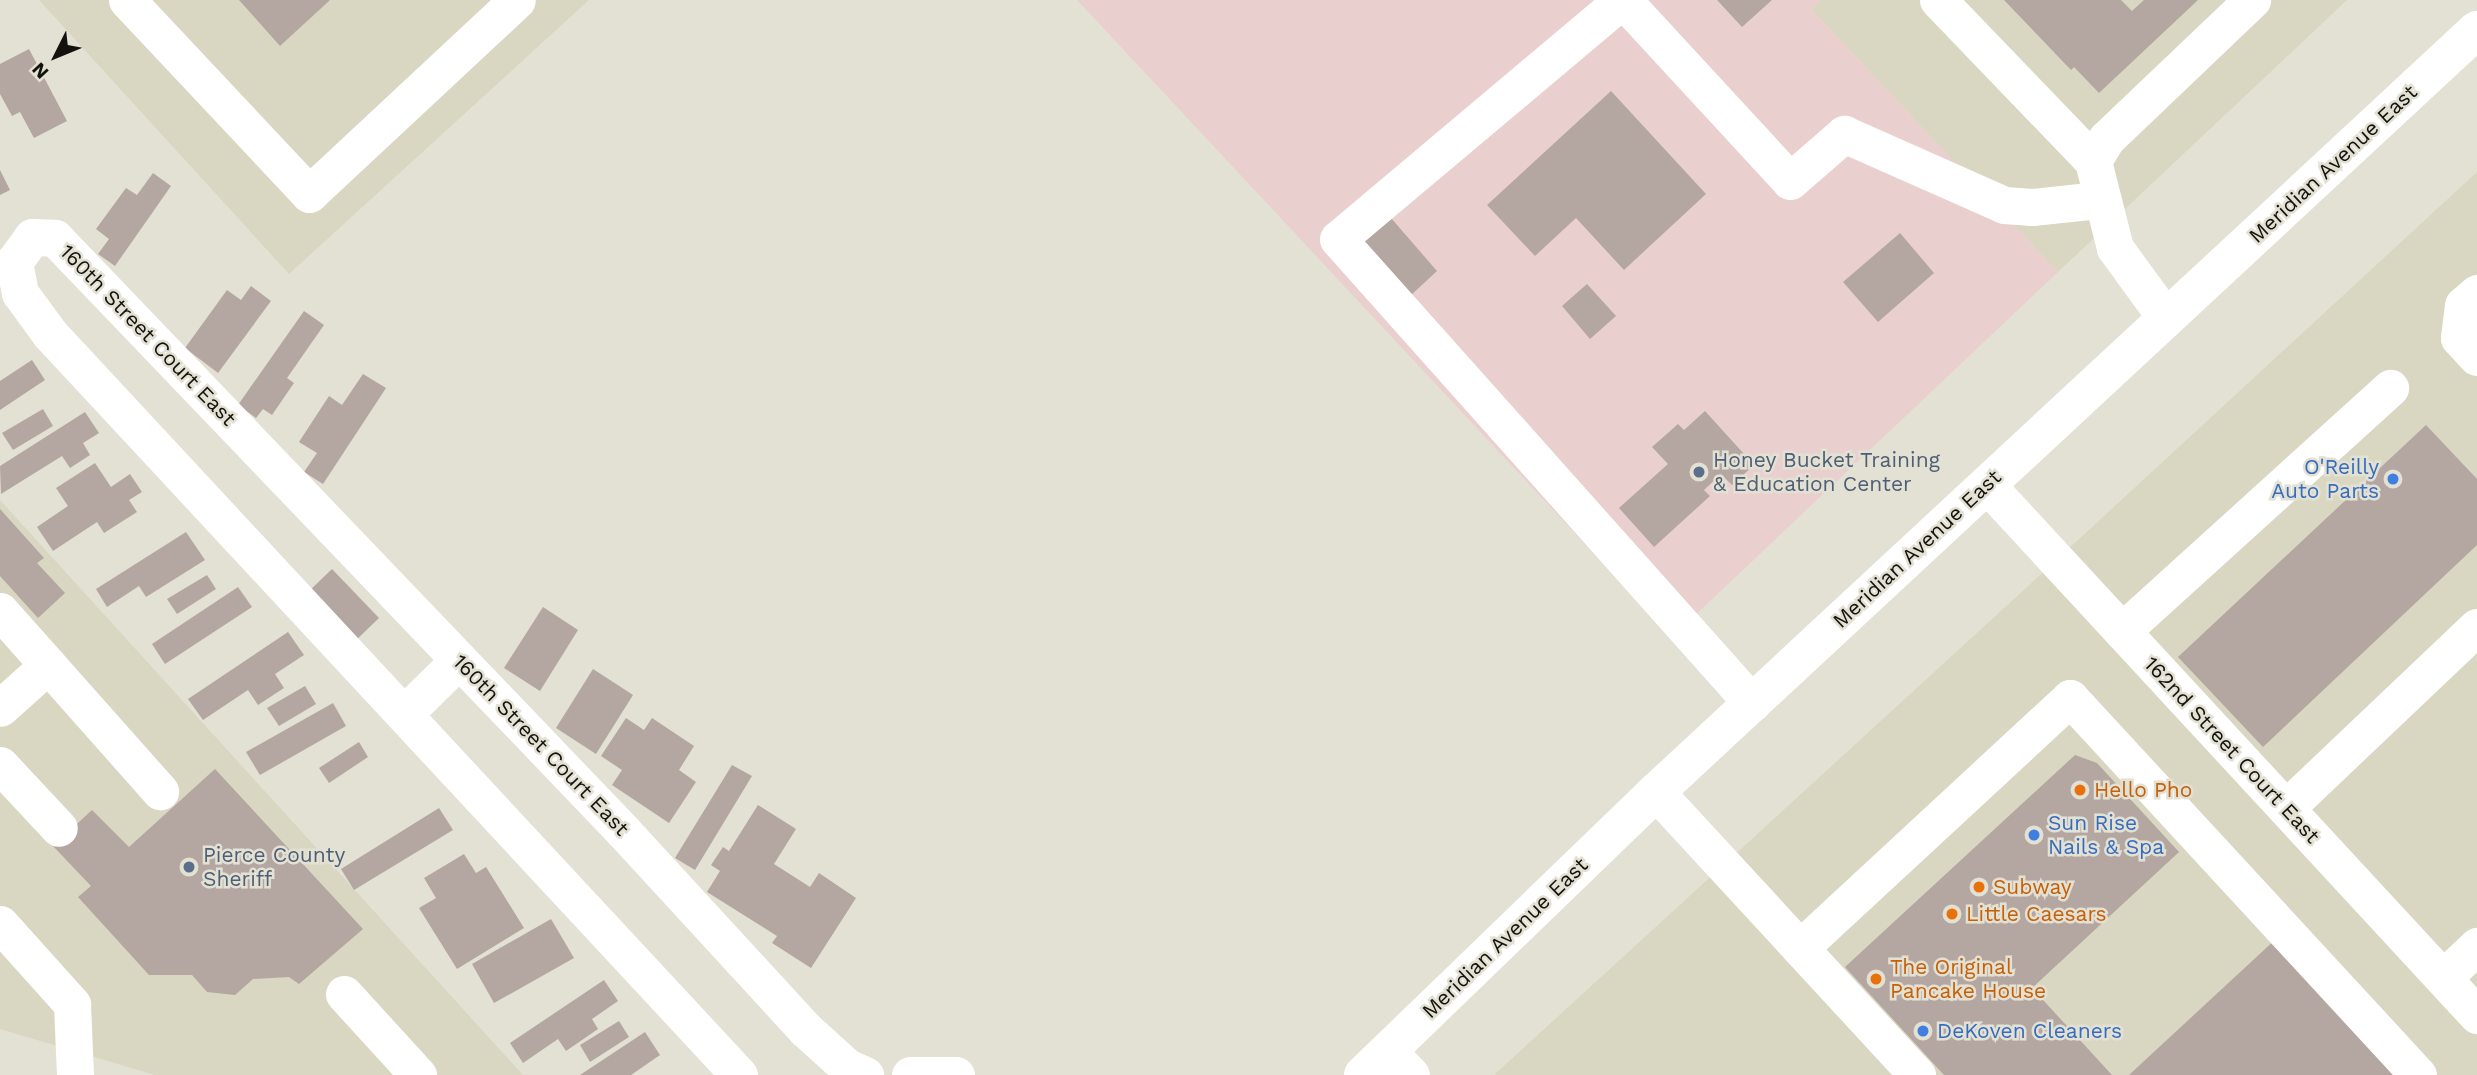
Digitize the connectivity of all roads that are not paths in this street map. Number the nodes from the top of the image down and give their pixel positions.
1 (127, 0) edge
2 (1623, 0) edge
3 (1938, 0) edge
4 (2252, 0) edge
5 (512, 1) edge
6 (2477, 30) edge
7 (2093, 161) junction
8 (2099, 200) junction
9 (2477, 293) edge
10 (2166, 318) junction
11 (2477, 356) edge
12 (2390, 388) dead end
13 (1987, 485) junction
14 (0, 611) edge
15 (2477, 627) edge
16 (2122, 631) junction
17 (459, 660) junction
18 (48, 665) junction
19 (1752, 703) junction
20 (0, 708) edge
21 (404, 714) junction
22 (0, 765) edge
23 (160, 791) dead end
24 (1656, 792) junction
25 (2286, 808) junction
26 (59, 828) dead end
27 (0, 923) edge
28 (2477, 946) edge
29 (1800, 947) junction
30 (2443, 978) junction
31 (344, 994) dead end
32 (2477, 1015) edge
33 (1387, 1067) edge
34 (75, 1075) edge
35 (418, 1075) edge
36 (739, 1075) edge
37 (865, 1075) edge
38 (910, 1075) edge
39 (956, 1075) edge
40 (1917, 1075) edge
41 (2418, 1075) edge

1 - 5 street
2 - 8 street
2 - 19 street
3 - 7 street
4 - 7 street
6 - 10 main road, Meridian Avenue East
7 - 8 street
8 - 10 street
9 - 11 street
10 - 13 main road, Meridian Avenue East
12 - 16 street
13 - 16 street, 162nd Street Court East
13 - 19 main road, Meridian Avenue East
14 - 18 street
15 - 25 street
16 - 25 street, 162nd Street Court East
17 - 21 street
17 - 21 street, 160th Street Court East
17 - 37 street, 160th Street Court East
18 - 20 street
18 - 23 street
19 - 24 main road, Meridian Avenue East
21 - 36 street, 160th Street Court East
22 - 26 street
24 - 29 street
24 - 33 main road, Meridian Avenue East
25 - 30 street, 162nd Street Court East
27 - 34 street
28 - 30 street
29 - 40 street
29 - 41 street
30 - 32 street, 162nd Street Court East
31 - 35 street
38 - 39 street

